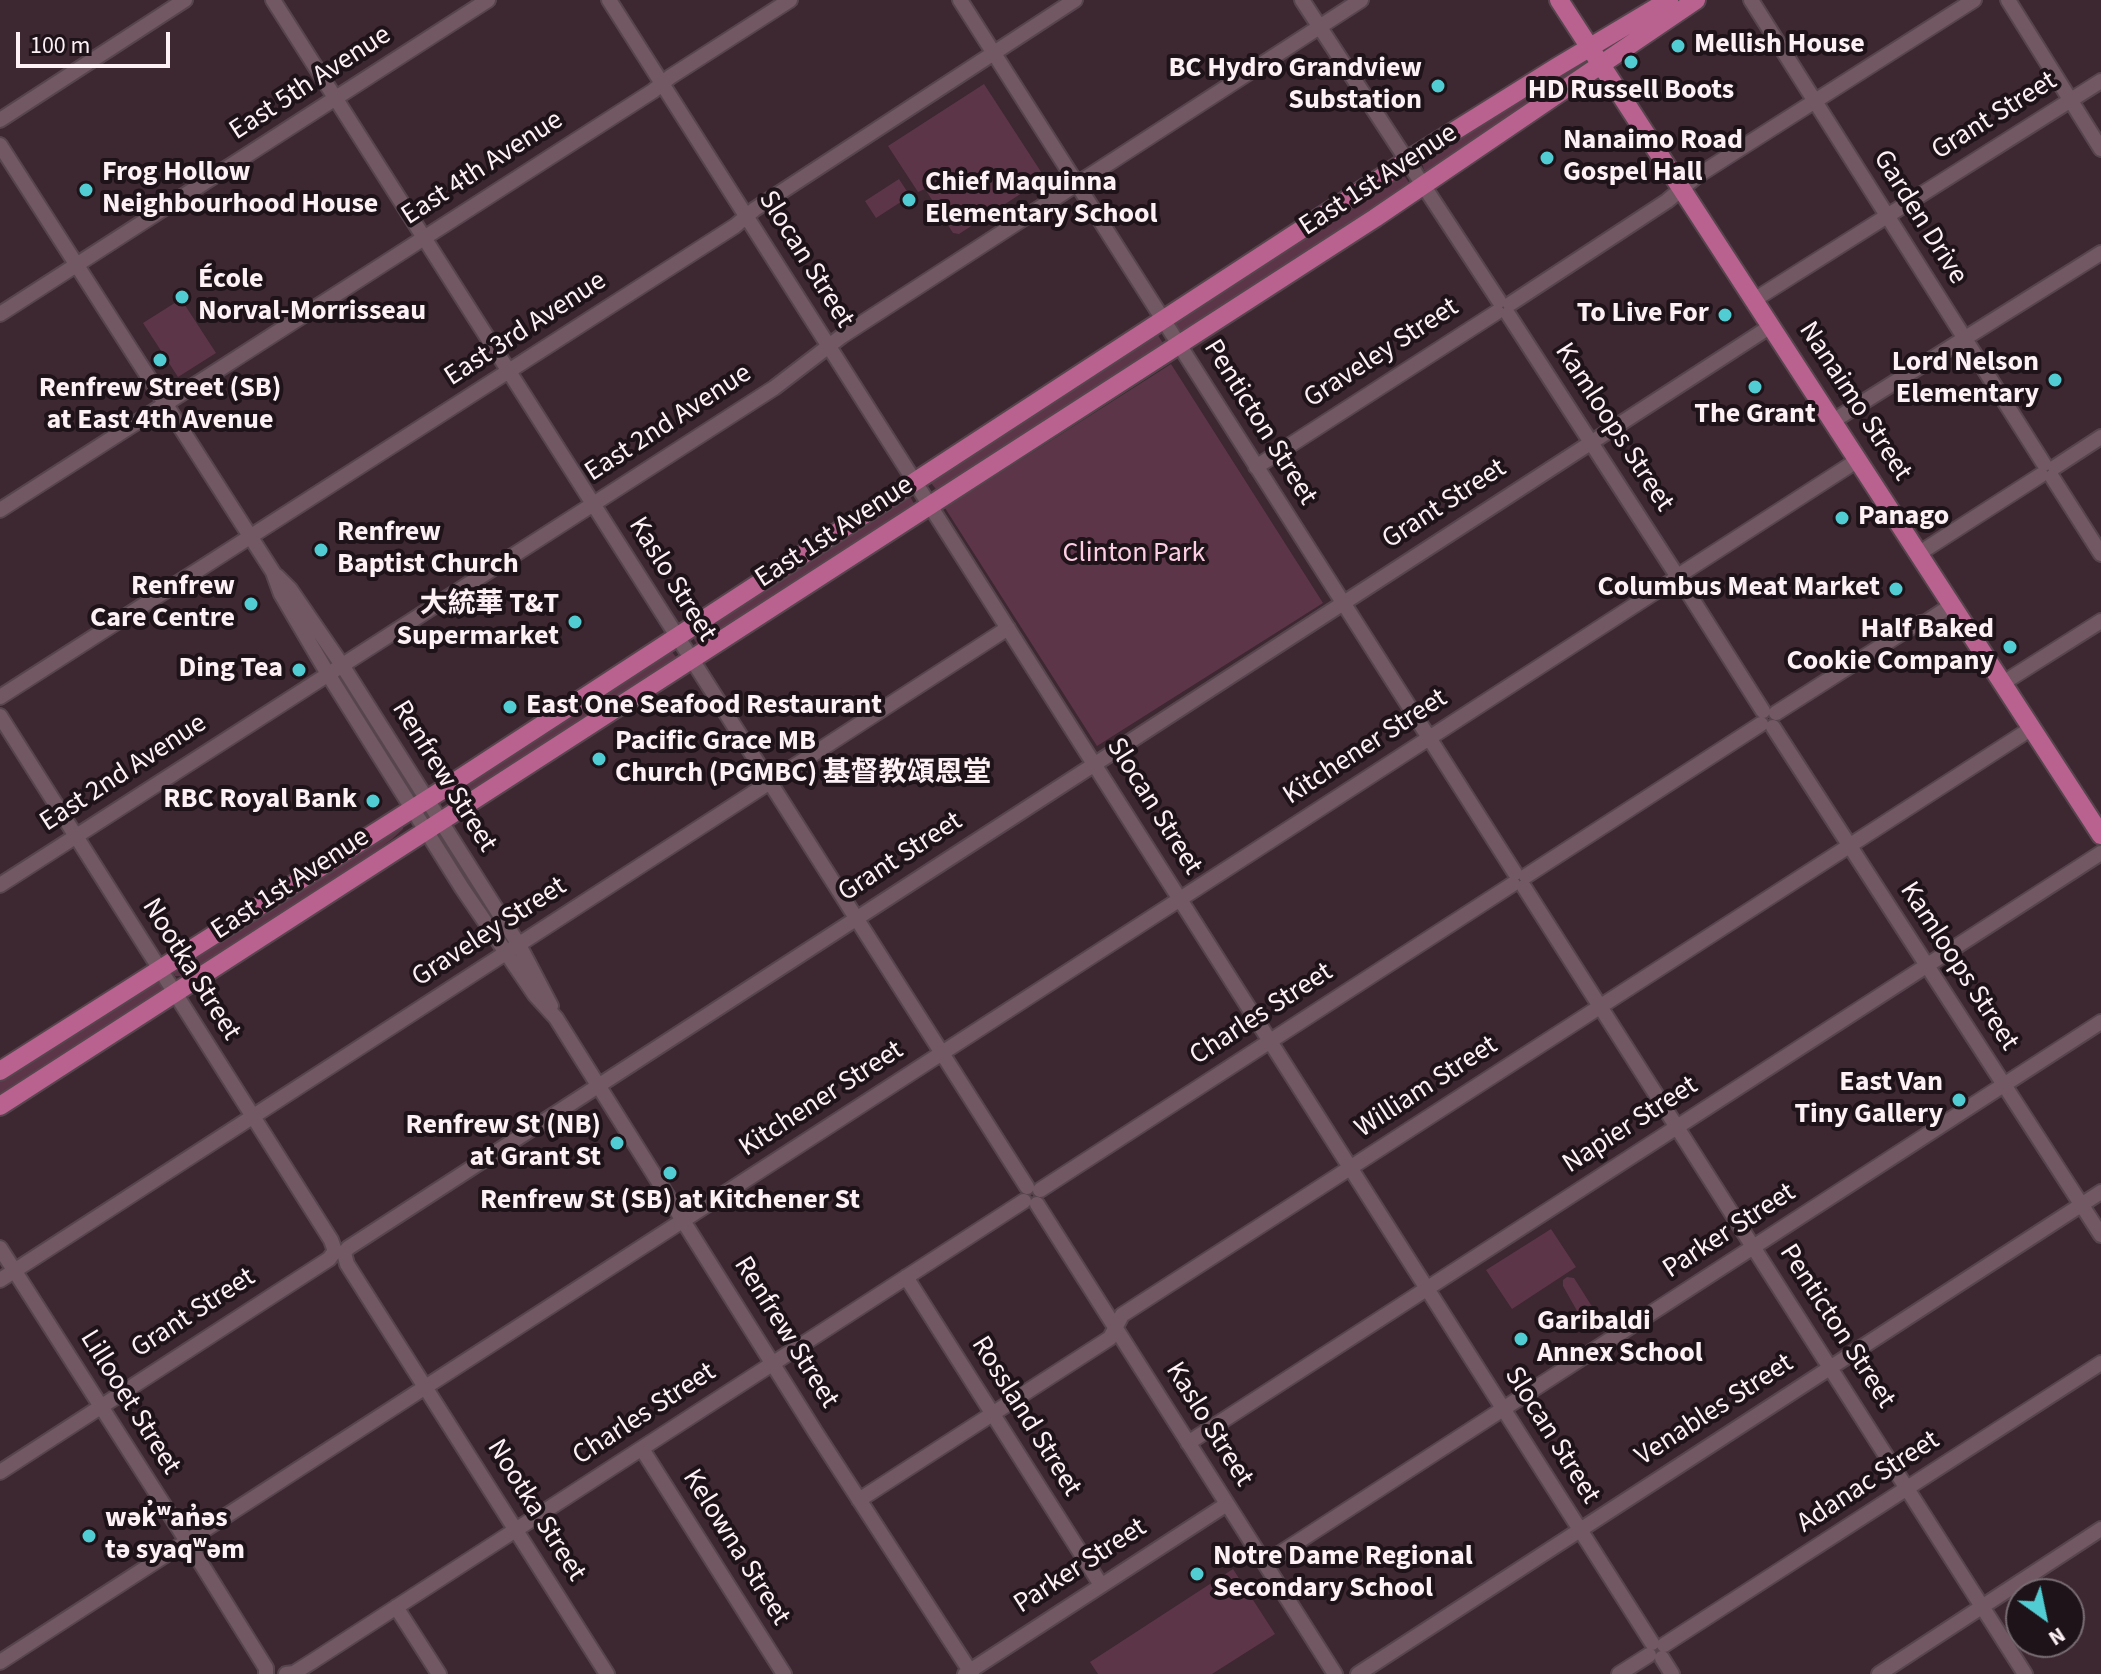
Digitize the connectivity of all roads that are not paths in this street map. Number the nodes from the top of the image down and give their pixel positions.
1 (185, 0) edge
2 (273, 0) edge
3 (488, 0) edge
4 (609, 0) edge
5 (790, 0) edge
6 (960, 0) edge
7 (1075, 0) edge
8 (1302, 0) edge
9 (1361, 0) edge
10 (1559, 0) edge
11 (1669, 0) edge
12 (1696, 0) edge
13 (1751, 0) edge
14 (1974, 0) edge
15 (2008, 0) edge
16 (1320, 26) junction
17 (1589, 48) junction
18 (994, 53) junction
19 (1600, 64) junction
20 (2101, 81) edge
21 (662, 84) junction
22 (336, 100) junction
23 (2071, 100) junction
24 (1815, 102) junction
25 (0, 120) edge
26 (0, 145) edge
27 (2101, 149) edge
28 (1408, 160) junction
29 (1076, 184) junction
30 (1425, 184) junction
31 (1682, 189) junction
32 (746, 216) junction
33 (1887, 216) junction
34 (423, 239) junction
35 (2101, 253) edge
36 (77, 265) junction
37 (1754, 300) junction
38 (1503, 308) junction
39 (0, 314) edge
40 (1162, 319) junction
41 (1771, 326) junction
42 (1965, 339) junction
43 (1178, 344) junction
44 (829, 346) junction
45 (509, 371) junction
46 (166, 403) junction
47 (1833, 421) junction
48 (2101, 437) edge
49 (1590, 443) junction
50 (1858, 460) junction
51 (1256, 467) junction
52 (2048, 471) junction
53 (914, 480) junction
54 (593, 504) junction
55 (930, 505) junction
56 (0, 510) edge
57 (251, 537) junction
58 (1918, 554) junction
59 (2101, 554) edge
60 (273, 572) junction
61 (1678, 577) junction
62 (1341, 603) junction
63 (1952, 605) junction
64 (2101, 621) edge
65 (1008, 628) junction
66 (676, 635) junction
67 (691, 661) junction
68 (342, 665) junction
69 (328, 674) junction
70 (2003, 683) junction
71 (0, 697) edge
72 (0, 716) edge
73 (1768, 719) junction
74 (2032, 728) junction
75 (1429, 737) junction
76 (1094, 764) junction
77 (770, 782) junction
78 (419, 804) junction
79 (2094, 811) edge
80 (433, 826) junction
81 (2101, 835) edge
82 (75, 836) junction
83 (1850, 846) junction
84 (2101, 853) edge
85 (1520, 880) junction
86 (0, 885) edge
87 (1180, 899) junction
88 (856, 918) junction
89 (519, 945) junction
90 (506, 953) junction
91 (1927, 966) junction
92 (160, 968) junction
93 (175, 993) junction
94 (1600, 1007) junction
95 (556, 1018) junction
96 (2101, 1022) edge
97 (1270, 1041) junction
98 (942, 1053) junction
99 (0, 1071) edge
100 (598, 1085) junction
101 (2003, 1086) junction
102 (0, 1106) edge
103 (253, 1117) junction
104 (1676, 1128) junction
105 (1351, 1169) junction
106 (2101, 1192) edge
107 (1032, 1195) junction
108 (2082, 1204) junction
109 (684, 1220) junction
110 (2101, 1235) edge
111 (0, 1248) edge
112 (1754, 1248) junction
113 (340, 1252) junction
114 (15, 1271) junction
115 (906, 1277) junction
116 (0, 1280) edge
117 (1427, 1288) junction
118 (1115, 1328) junction
119 (773, 1363) junction
120 (2101, 1363) edge
121 (1831, 1368) junction
122 (426, 1387) junction
123 (100, 1405) junction
124 (1504, 1410) junction
125 (993, 1415) junction
126 (1188, 1443) junction
127 (642, 1449) junction
128 (0, 1472) edge
129 (1907, 1489) junction
130 (859, 1500) junction
131 (1227, 1504) junction
132 (515, 1529) junction
133 (2101, 1529) edge
134 (1580, 1530) junction
135 (187, 1542) junction
136 (1265, 1563) junction
137 (1101, 1585) junction
138 (396, 1607) junction
139 (1982, 1607) junction
140 (1657, 1650) junction
141 (0, 1662) edge
142 (270, 1672) edge
143 (969, 1673) edge
144 (286, 1674) edge
145 (294, 1674) edge
146 (439, 1674) edge
147 (607, 1674) edge
148 (784, 1674) edge
149 (1335, 1674) edge
150 (1358, 1674) edge
151 (1619, 1674) edge
152 (1672, 1674) edge
153 (1879, 1674) edge
154 (2025, 1674) edge

1 - 25 street
2 - 22 street, Kaslo Street
3 - 22 street, East 5th Avenue
4 - 21 street, Slocan Street
5 - 21 street, East 4th Avenue
6 - 18 street, Penticton Street
7 - 18 street, East 3rd Avenue
8 - 16 street, Kamloops Street
9 - 16 street, East 2nd Avenue
10 - 17 main road, Nanaimo Street
11 - 17 main road, East 1st Avenue
12 - 19 main road, East 1st Avenue
13 - 24 street, Garden Drive
14 - 24 street, Graveley Street
15 - 23 street
16 - 28 street, Kamloops Street
16 - 29 street, East 2nd Avenue
17 - 19 main road, Nanaimo Street
17 - 28 main road, East 1st Avenue
18 - 29 street, Penticton Street
18 - 32 street, East 3rd Avenue
19 - 30 main road, East 1st Avenue
19 - 31 main road, Nanaimo Street
20 - 23 street, Grant Street
21 - 32 street, Slocan Street
21 - 34 street, East 4th Avenue
22 - 34 street, Kaslo Street
22 - 36 street, East 5th Avenue
23 - 27 street
23 - 33 street, Grant Street
24 - 31 street, Graveley Street
24 - 33 street, Garden Drive
26 - 36 street, Renfrew Street
28 - 30 street, Kamloops Street
28 - 40 main road, East 1st Avenue
29 - 40 street, Penticton Street
29 - 44 street, East 2nd Avenue
30 - 38 street, Kamloops Street
30 - 43 main road, East 1st Avenue
31 - 37 main road, Nanaimo Street
31 - 38 street, Graveley Street
32 - 44 street, Slocan Street
32 - 45 street, East 3rd Avenue
33 - 37 street, Grant Street
33 - 42 street, Garden Drive
34 - 45 street, Kaslo Street
34 - 46 street, East 4th Avenue
35 - 42 street
36 - 39 street, East 5th Avenue
36 - 46 street, Renfrew Street
37 - 41 main road, Nanaimo Street
38 - 49 street, Kamloops Street
38 - 51 street, Graveley Street
40 - 43 street, Penticton Street
40 - 53 main road, East 1st Avenue
41 - 47 main road, Nanaimo Street
41 - 49 street, Grant Street
42 - 47 street
42 - 52 street, Garden Drive
43 - 51 street, Penticton Street
43 - 55 main road, East 1st Avenue
44 - 53 street, Slocan Street
44 - 54 street, East 2nd Avenue
45 - 54 street, Kaslo Street
45 - 57 street, East 3rd Avenue
46 - 56 street, East 4th Avenue
46 - 57 street, Renfrew Street
47 - 50 main road, Nanaimo Street
48 - 52 street
49 - 61 street, Kamloops Street
49 - 62 street, Grant Street
50 - 58 main road, Nanaimo Street
50 - 61 street, Kitchener Street
51 - 62 street, Penticton Street
52 - 58 street
52 - 59 street, Garden Drive
53 - 55 street, Slocan Street
53 - 66 main road, East 1st Avenue
54 - 66 street, Kaslo Street
54 - 68 street, East 2nd Avenue
55 - 65 street, Slocan Street
55 - 67 main road, East 1st Avenue
57 - 60 street, Renfrew Street
57 - 71 street, East 3rd Avenue
58 - 63 main road, Nanaimo Street
60 - 68 street, Renfrew Street
60 - 69 street, Renfrew Street
61 - 73 street, Kamloops Street
61 - 75 street, Kitchener Street
62 - 75 street, Penticton Street
62 - 76 street, Grant Street
63 - 70 main road, Nanaimo Street
63 - 73 street, Charles Street
64 - 70 street
65 - 76 street, Slocan Street
65 - 77 street, Graveley Street
66 - 67 street, Kaslo Street
66 - 78 main road, East 1st Avenue
67 - 77 street, Kaslo Street
67 - 80 main road, East 1st Avenue
68 - 69 street, East 2nd Avenue
68 - 78 street, Renfrew Street
69 - 78 street, Renfrew Street
69 - 82 street, East 2nd Avenue
70 - 74 main road, Nanaimo Street
72 - 82 street, Nootka Street
73 - 83 street, Kamloops Street
73 - 85 street, Charles Street
74 - 79 main road, Nanaimo Street
74 - 83 street, William Street
75 - 85 street, Penticton Street
75 - 87 street, Kitchener Street
76 - 87 street, Slocan Street
76 - 88 street, Grant Street
77 - 88 street, Kaslo Street
77 - 89 street, Graveley Street
78 - 80 street, Renfrew Street
78 - 92 main road, East 1st Avenue
79 - 81 main road, Nanaimo Street
80 - 89 street, Renfrew Street
80 - 90 street, Renfrew Street
80 - 93 main road, East 1st Avenue
82 - 86 street, East 2nd Avenue
82 - 92 street, Nootka Street
83 - 91 street, Kamloops Street
83 - 94 street, William Street
84 - 91 street, Napier Street
85 - 94 street, Penticton Street
85 - 97 street, Charles Street
87 - 97 street, Slocan Street
87 - 98 street, Kitchener Street
88 - 98 street, Kaslo Street
88 - 100 street, Grant Street
89 - 90 street, Graveley Street
89 - 95 street, Renfrew Street
90 - 95 street, Renfrew Street
90 - 103 street, Graveley Street
91 - 101 street, Kamloops Street
91 - 104 street, Napier Street
92 - 93 street, Nootka Street
92 - 99 main road, East 1st Avenue
93 - 102 main road, East 1st Avenue
93 - 103 street, Nootka Street
94 - 104 street, Penticton Street
94 - 105 street, William Street
95 - 100 street, Renfrew Street
96 - 101 street, Parker Street
97 - 105 street, Slocan Street
97 - 107 street, Charles Street
98 - 107 street, Kaslo Street
98 - 109 street, Kitchener Street
100 - 109 street, Renfrew Street
100 - 113 street, Grant Street
101 - 108 street, Kamloops Street
101 - 112 street, Parker Street
103 - 113 street, Nootka Street
103 - 114 street, Graveley Street
104 - 112 street, Penticton Street
104 - 117 street, Napier Street
105 - 117 street, Slocan Street
105 - 118 street, William Street
106 - 108 street, Venables Street
107 - 115 street, Charles Street
107 - 118 street, Kaslo Street
108 - 110 street, Kamloops Street
108 - 121 street, Venables Street
109 - 119 street, Renfrew Street
109 - 122 street, Kitchener Street
111 - 114 street, Lillooet Street
112 - 121 street, Penticton Street
112 - 124 street, Parker Street
113 - 122 street, Nootka Street
113 - 123 street, Grant Street
114 - 116 street, Graveley Street
114 - 123 street, Lillooet Street
115 - 119 street, Charles Street
115 - 125 street, Rossland Street
117 - 124 street, Slocan Street
117 - 126 street, Napier Street
118 - 125 street, William Street
118 - 126 street, Kaslo Street
119 - 127 street, Charles Street
119 - 130 street, Renfrew Street
120 - 129 street, Adanac Street
121 - 129 street, Penticton Street
121 - 134 street, Venables Street
122 - 132 street, Nootka Street
122 - 135 street, Kitchener Street
123 - 128 street, Grant Street
123 - 135 street, Lillooet Street
124 - 134 street, Slocan Street
124 - 136 street, Parker Street
125 - 130 street, William Street
125 - 137 street, Rossland Street
126 - 131 street, Kaslo Street
127 - 132 street, Charles Street
127 - 148 street, Kelowna Street
129 - 139 street, Penticton Street
129 - 140 street, Adanac Street
130 - 143 street, Renfrew Street
131 - 136 street, Kaslo Street
131 - 137 street, Parker Street
132 - 138 street, Charles Street
132 - 147 street, Nootka Street
133 - 139 street
134 - 140 street, Slocan Street
134 - 150 street, Venables Street
135 - 141 street, Kitchener Street
135 - 142 street, Lillooet Street
136 - 149 street, Kaslo Street
137 - 143 street, Parker Street
138 - 145 street, Charles Street
138 - 146 street
139 - 153 street
139 - 154 street, Penticton Street
140 - 151 street, Adanac Street
140 - 152 street, Slocan Street
144 - 145 street, Charles Street

